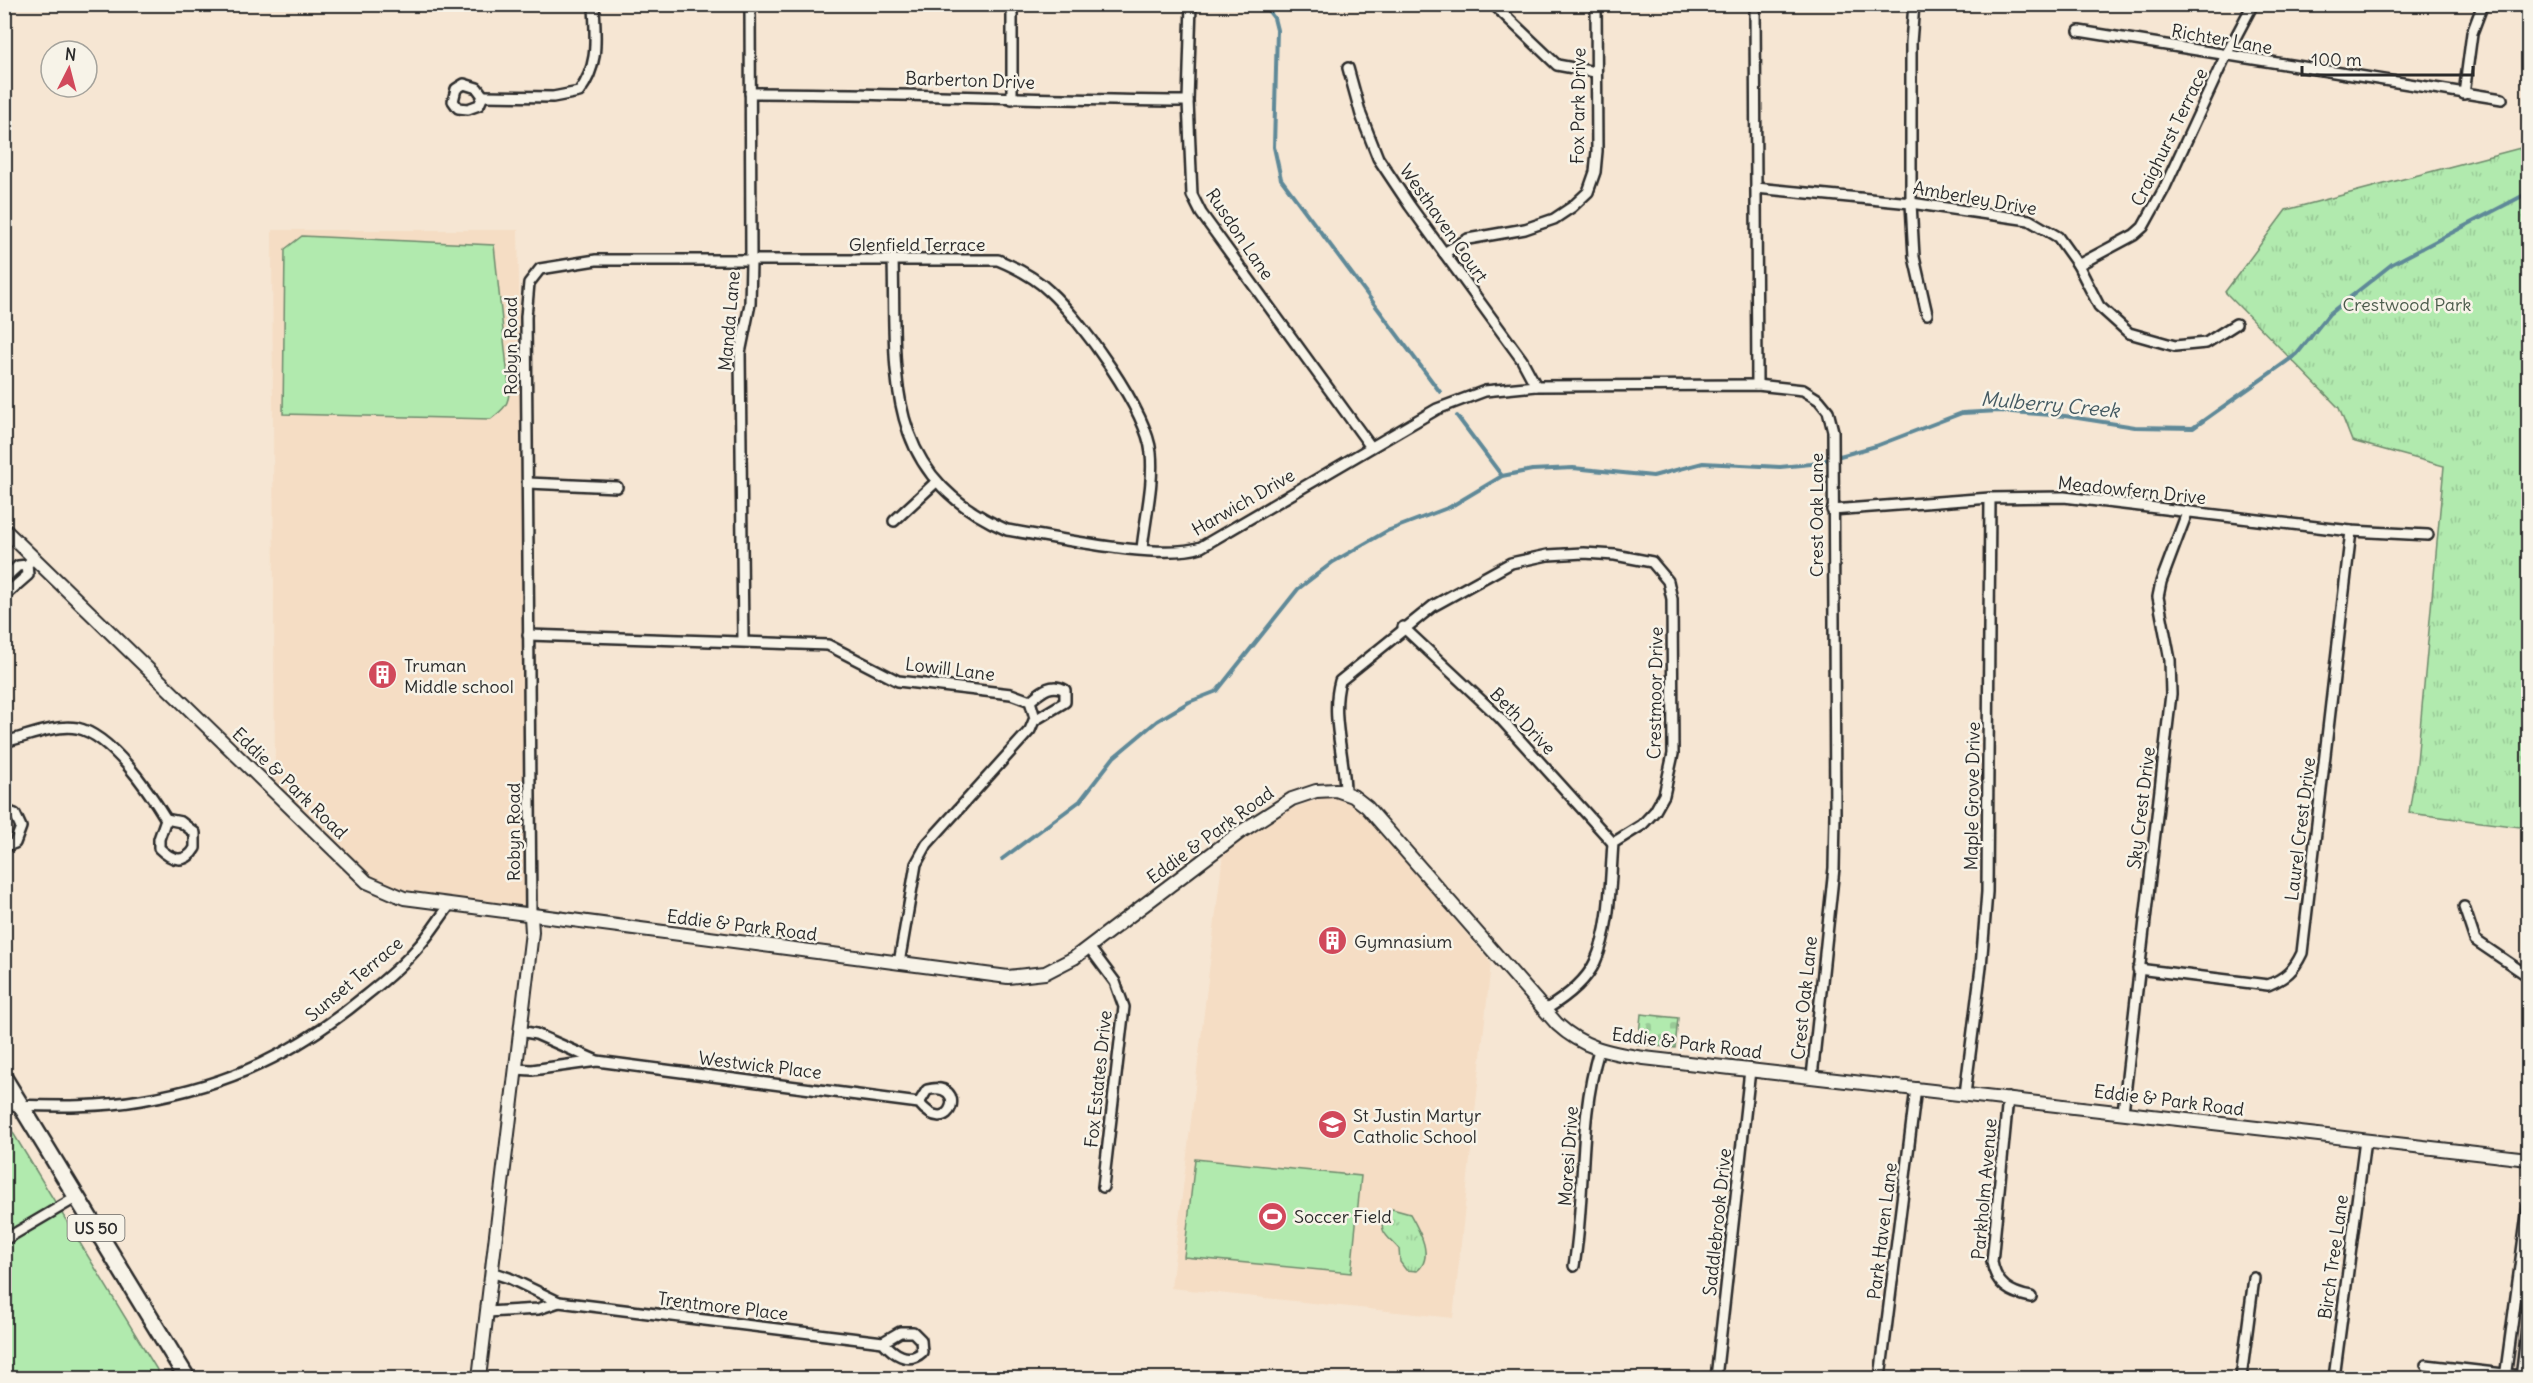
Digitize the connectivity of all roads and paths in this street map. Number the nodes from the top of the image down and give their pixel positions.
1 (594, 4) edge
2 (750, 4) edge
3 (1012, 4) edge
4 (1191, 4) edge
5 (1493, 4) edge
6 (1596, 4) edge
7 (1755, 4) edge
8 (1914, 4) edge
9 (2253, 4) edge
10 (2483, 4) edge
11 (2079, 32) dead end
12 (2225, 57) junction
13 (1348, 68) dead end
14 (1595, 72) junction
15 (750, 93) junction
16 (2464, 94) junction
17 (483, 96) dead end
18 (1012, 99) junction
19 (2502, 99) dead end
20 (1188, 102) junction
21 (1756, 188) junction
22 (1911, 203) junction
23 (1444, 253) junction
24 (893, 259) junction
25 (751, 262) junction
26 (2078, 265) junction
27 (528, 283) joint
28 (1927, 314) dead end
29 (2236, 324) dead end
30 (1757, 385) junction
31 (1536, 386) junction
32 (1371, 447) junction
33 (936, 482) junction
34 (528, 483) junction
35 (618, 487) dead end
36 (1990, 498) junction
37 (1832, 510) junction
38 (2187, 513) junction
39 (894, 521) dead end
40 (4, 529) edge
41 (2351, 531) junction
42 (2428, 535) dead end
43 (1142, 549) junction
44 (30, 561) junction
45 (4, 579) edge
46 (4, 596) edge
47 (1403, 627) junction
48 (528, 635) junction
49 (743, 641) junction
50 (1030, 701) junction
51 (1035, 720) junction
52 (4, 742) edge
53 (1345, 792) junction
54 (4, 810) edge
55 (166, 819) junction
56 (1613, 843) junction
57 (4, 847) edge
58 (449, 906) junction
59 (2464, 907) dead end
60 (531, 916) junction
61 (1089, 947) junction
62 (899, 963) junction
63 (2138, 969) junction
64 (2529, 976) edge
65 (1545, 1010) junction
66 (520, 1031) junction
67 (1599, 1050) junction
68 (597, 1061) junction
69 (515, 1069) junction
70 (1750, 1070) junction
71 (1812, 1077) junction
72 (4, 1078) edge
73 (1916, 1088) junction
74 (1965, 1094) junction
75 (2008, 1098) junction
76 (919, 1103) dead end
77 (4, 1105) edge
78 (21, 1105) junction
79 (2123, 1113) junction
80 (2365, 1140) junction
81 (2529, 1159) edge
82 (1103, 1187) dead end
83 (77, 1197) junction
84 (2529, 1207) edge
85 (4, 1240) edge
86 (1574, 1266) dead end
87 (491, 1272) junction
88 (2254, 1278) dead end
89 (2031, 1297) dead end
90 (559, 1302) junction
91 (487, 1312) junction
92 (2529, 1320) edge
93 (883, 1342) dead end
94 (2426, 1365) dead end
95 (2506, 1377) edge
96 (187, 1378) edge
97 (479, 1378) edge
98 (1716, 1378) edge
99 (1880, 1378) edge
100 (2241, 1378) edge
101 (2334, 1378) edge
102 (2521, 1378) edge

1 - 17 street
2 - 15 street, Manda Lane
3 - 18 street
4 - 20 street, Rusdon Lane
5 - 14 street
6 - 14 street, Fox Park Drive
7 - 21 street
8 - 22 street
9 - 12 street, Craighurst Terrace
10 - 16 street
11 - 12 street, Richter Lane
12 - 16 street, Richter Lane
12 - 26 street, Craighurst Terrace
13 - 23 street, Westhaven Court
14 - 23 street, Fox Park Drive
15 - 18 street, Barberton Drive
15 - 25 street, Manda Lane
16 - 19 street, Richter Lane
18 - 20 street, Barberton Drive
20 - 32 street, Rusdon Lane
21 - 22 street, Amberley Drive
21 - 30 street
22 - 26 street, Amberley Drive
22 - 28 street
23 - 31 street, Westhaven Court
24 - 25 street, Glenfield Terrace
24 - 33 street, Harwich Drive
24 - 43 street, Glenfield Terrace
25 - 27 street, Glenfield Terrace
25 - 49 street, Manda Lane
26 - 29 street, Amberley Drive
27 - 34 street, Robyn Road
30 - 31 street, Harwich Drive
30 - 37 street, Crest Oak Lane
31 - 32 street, Harwich Drive
32 - 43 street, Harwich Drive
33 - 39 street
33 - 43 street, Harwich Drive
34 - 35 street
34 - 48 street, Robyn Road
36 - 37 street, Meadowfern Drive
36 - 38 street, Meadowfern Drive
36 - 74 street, Maple Grove Drive
37 - 71 street, Crest Oak Lane
38 - 41 street, Meadowfern Drive
38 - 63 street, Sky Crest Drive
40 - 44 street, Eddie & Park Road
41 - 42 street, Meadowfern Drive
41 - 63 street, Laurel Crest Drive
44 - 45 street
44 - 46 street
44 - 58 street, Eddie & Park Road
47 - 53 street
47 - 56 street, Beth Drive
47 - 56 street, Crestmoor Drive
48 - 49 street, Lowill Lane
48 - 60 street, Robyn Road
49 - 50 street, Lowill Lane
50 - 51 street
50 - 51 street
51 - 62 street
52 - 55 street
53 - 61 street, Eddie & Park Road
53 - 65 street, Eddie & Park Road
54 - 57 street
55 - 55 street
56 - 65 street
58 - 60 street, Eddie & Park Road
58 - 78 street, Sunset Terrace
59 - 64 street
60 - 62 street, Eddie & Park Road
60 - 66 street, Robyn Road
61 - 62 street, Eddie & Park Road
61 - 82 street, Fox Estates Drive
63 - 79 street, Sky Crest Drive
65 - 67 street, Eddie & Park Road
66 - 68 street, Westwick Place
66 - 69 street, Robyn Road
67 - 70 street, Eddie & Park Road
67 - 86 street, Moresi Drive
68 - 69 street, Westwick Place
68 - 76 street, Westwick Place
69 - 87 street, Robyn Road
70 - 71 street, Eddie & Park Road
70 - 98 street, Saddlebrook Drive
71 - 73 street, Eddie & Park Road
72 - 78 main road, US 50
73 - 74 street, Eddie & Park Road
73 - 99 street, Park Haven Lane
74 - 75 street, Eddie & Park Road
75 - 79 street, Eddie & Park Road
75 - 89 street, Parkholm Avenue
77 - 78 street, Sunset Terrace
78 - 83 main road, US 50
79 - 80 street, Eddie & Park Road
80 - 81 street, Eddie & Park Road
80 - 101 street, Birch Tree Lane
83 - 85 street
83 - 96 main road, US 50
84 - 95 street
87 - 90 street, Trentmore Place
87 - 91 street, Robyn Road
88 - 100 street
90 - 91 street, Trentmore Place
90 - 93 street, Trentmore Place
91 - 97 street, Robyn Road
92 - 102 street
94 - 95 street
95 - 102 street

